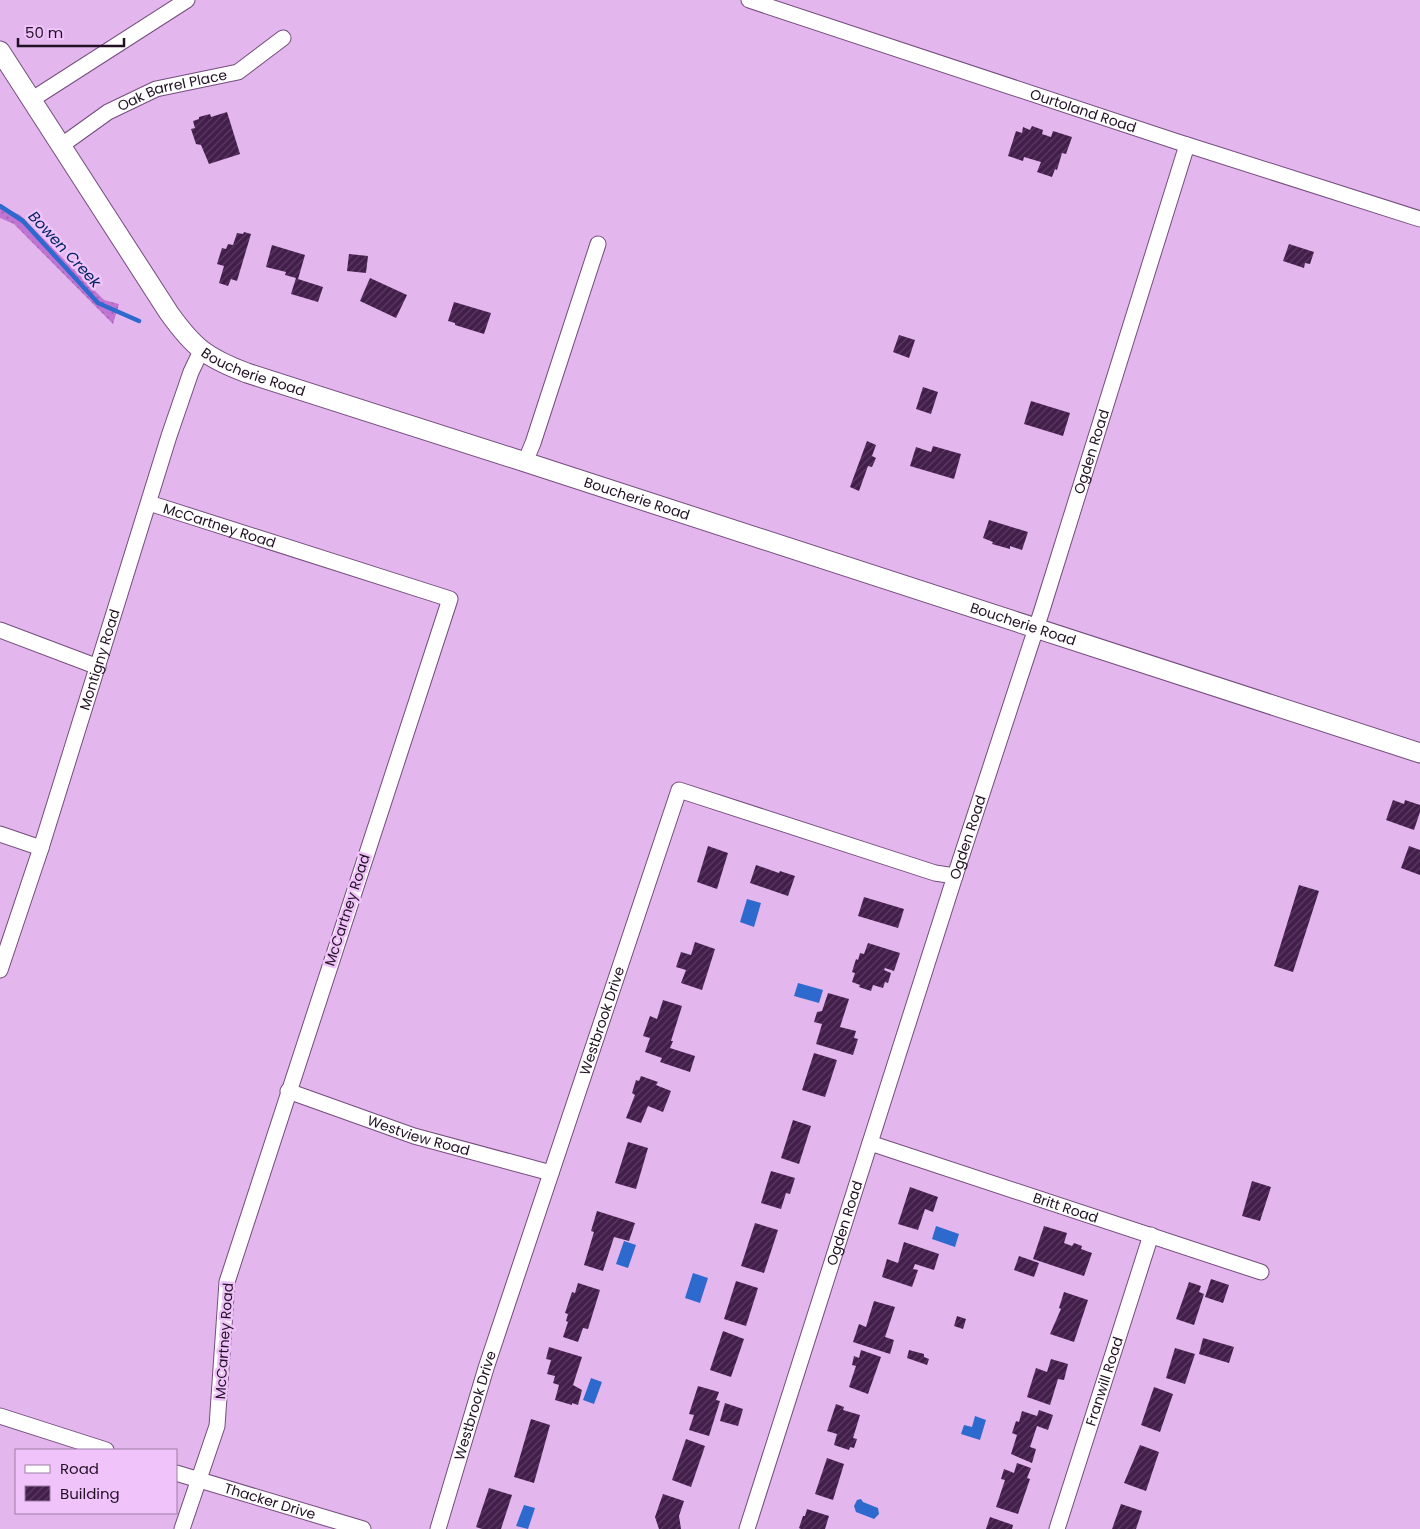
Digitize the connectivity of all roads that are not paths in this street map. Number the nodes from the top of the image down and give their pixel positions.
1 (187, 0) edge
2 (749, 0) edge
3 (283, 38) dead end
4 (0, 51) edge
5 (32, 100) junction
6 (62, 144) junction
7 (1187, 145) junction
8 (1420, 219) edge
9 (598, 244) dead end
10 (201, 351) junction
11 (525, 462) junction
12 (148, 503) junction
13 (1037, 628) junction
14 (0, 630) edge
15 (98, 667) junction
16 (1420, 753) edge
17 (0, 834) edge
18 (41, 848) junction
19 (955, 876) junction
20 (0, 970) edge
21 (288, 1091) junction
22 (870, 1142) junction
23 (551, 1173) junction
24 (1151, 1235) junction
25 (1261, 1272) dead end
26 (0, 1416) edge
27 (103, 1449) edge
28 (178, 1474) edge
29 (200, 1480) junction
30 (182, 1529) edge
31 (363, 1529) edge
32 (438, 1529) edge
33 (747, 1529) edge
34 (1057, 1529) edge

1 - 5 street
2 - 7 street, Ourtoland Road
3 - 6 street, Oak Barrel Place
4 - 5 main road, Boucherie Road
5 - 6 main road, Boucherie Road
6 - 10 main road, Boucherie Road
7 - 8 street, Ourtoland Road
7 - 13 street, Ogden Road
9 - 11 street
10 - 11 main road, Boucherie Road
10 - 12 street, Montigny Road
11 - 13 main road, Boucherie Road
12 - 15 street, Montigny Road
12 - 21 street, McCartney Road
13 - 16 main road, Boucherie Road
13 - 19 street, Ogden Road
14 - 15 street
15 - 18 street, Montigny Road
17 - 18 street
18 - 20 street, Montigny Road
19 - 22 street, Ogden Road
19 - 23 street, Westbrook Drive
21 - 23 street, Westview Road
21 - 29 street, McCartney Road
22 - 24 street, Britt Road
22 - 33 street, Ogden Road
23 - 32 street, Westbrook Drive
24 - 25 street, Britt Road
24 - 34 street, Franwill Road
26 - 27 street
28 - 29 street, Thacker Drive
29 - 30 street, McCartney Road
29 - 31 street, Thacker Drive

